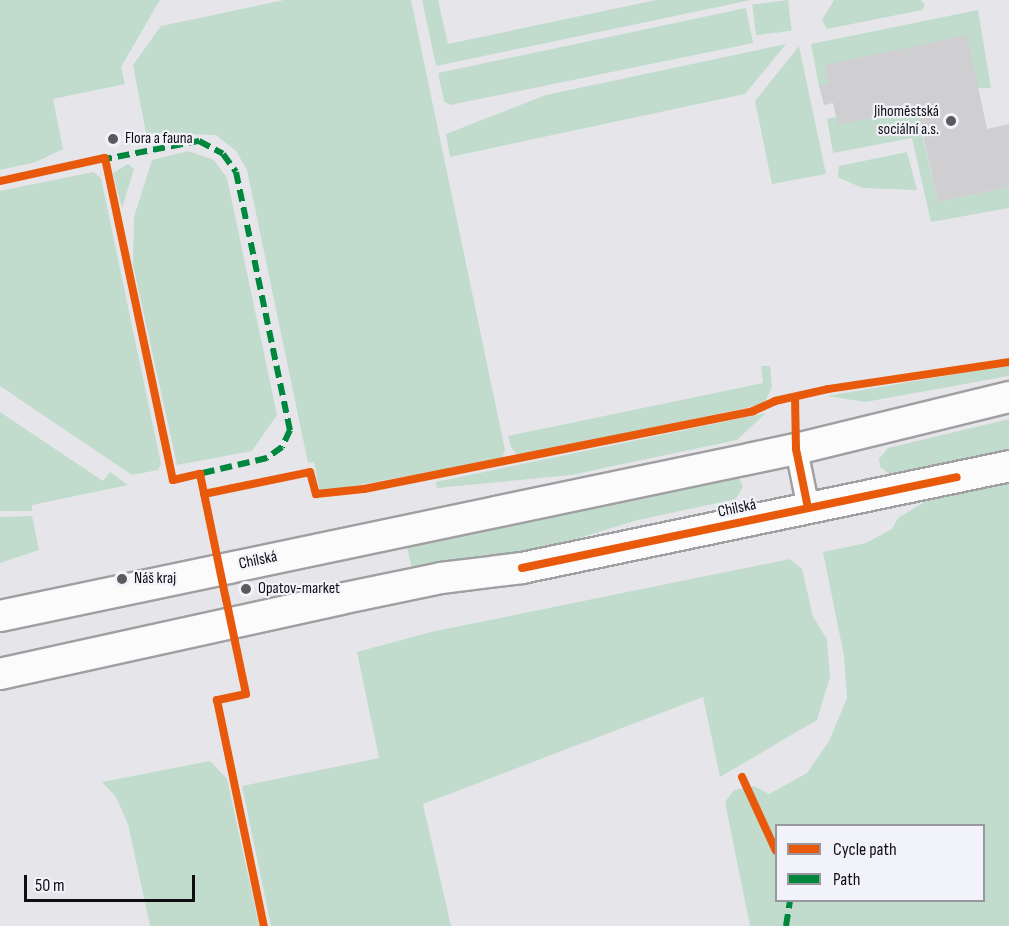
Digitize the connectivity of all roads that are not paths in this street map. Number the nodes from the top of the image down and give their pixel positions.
1 (1009, 397) edge
2 (796, 449) junction
3 (1009, 466) edge
4 (808, 508) junction
5 (0, 616) edge
6 (0, 674) edge

1 - 2 main road, Chilská
2 - 4 street
2 - 5 main road, Chilská
3 - 4 main road, Chilská
4 - 6 main road, Chilská

